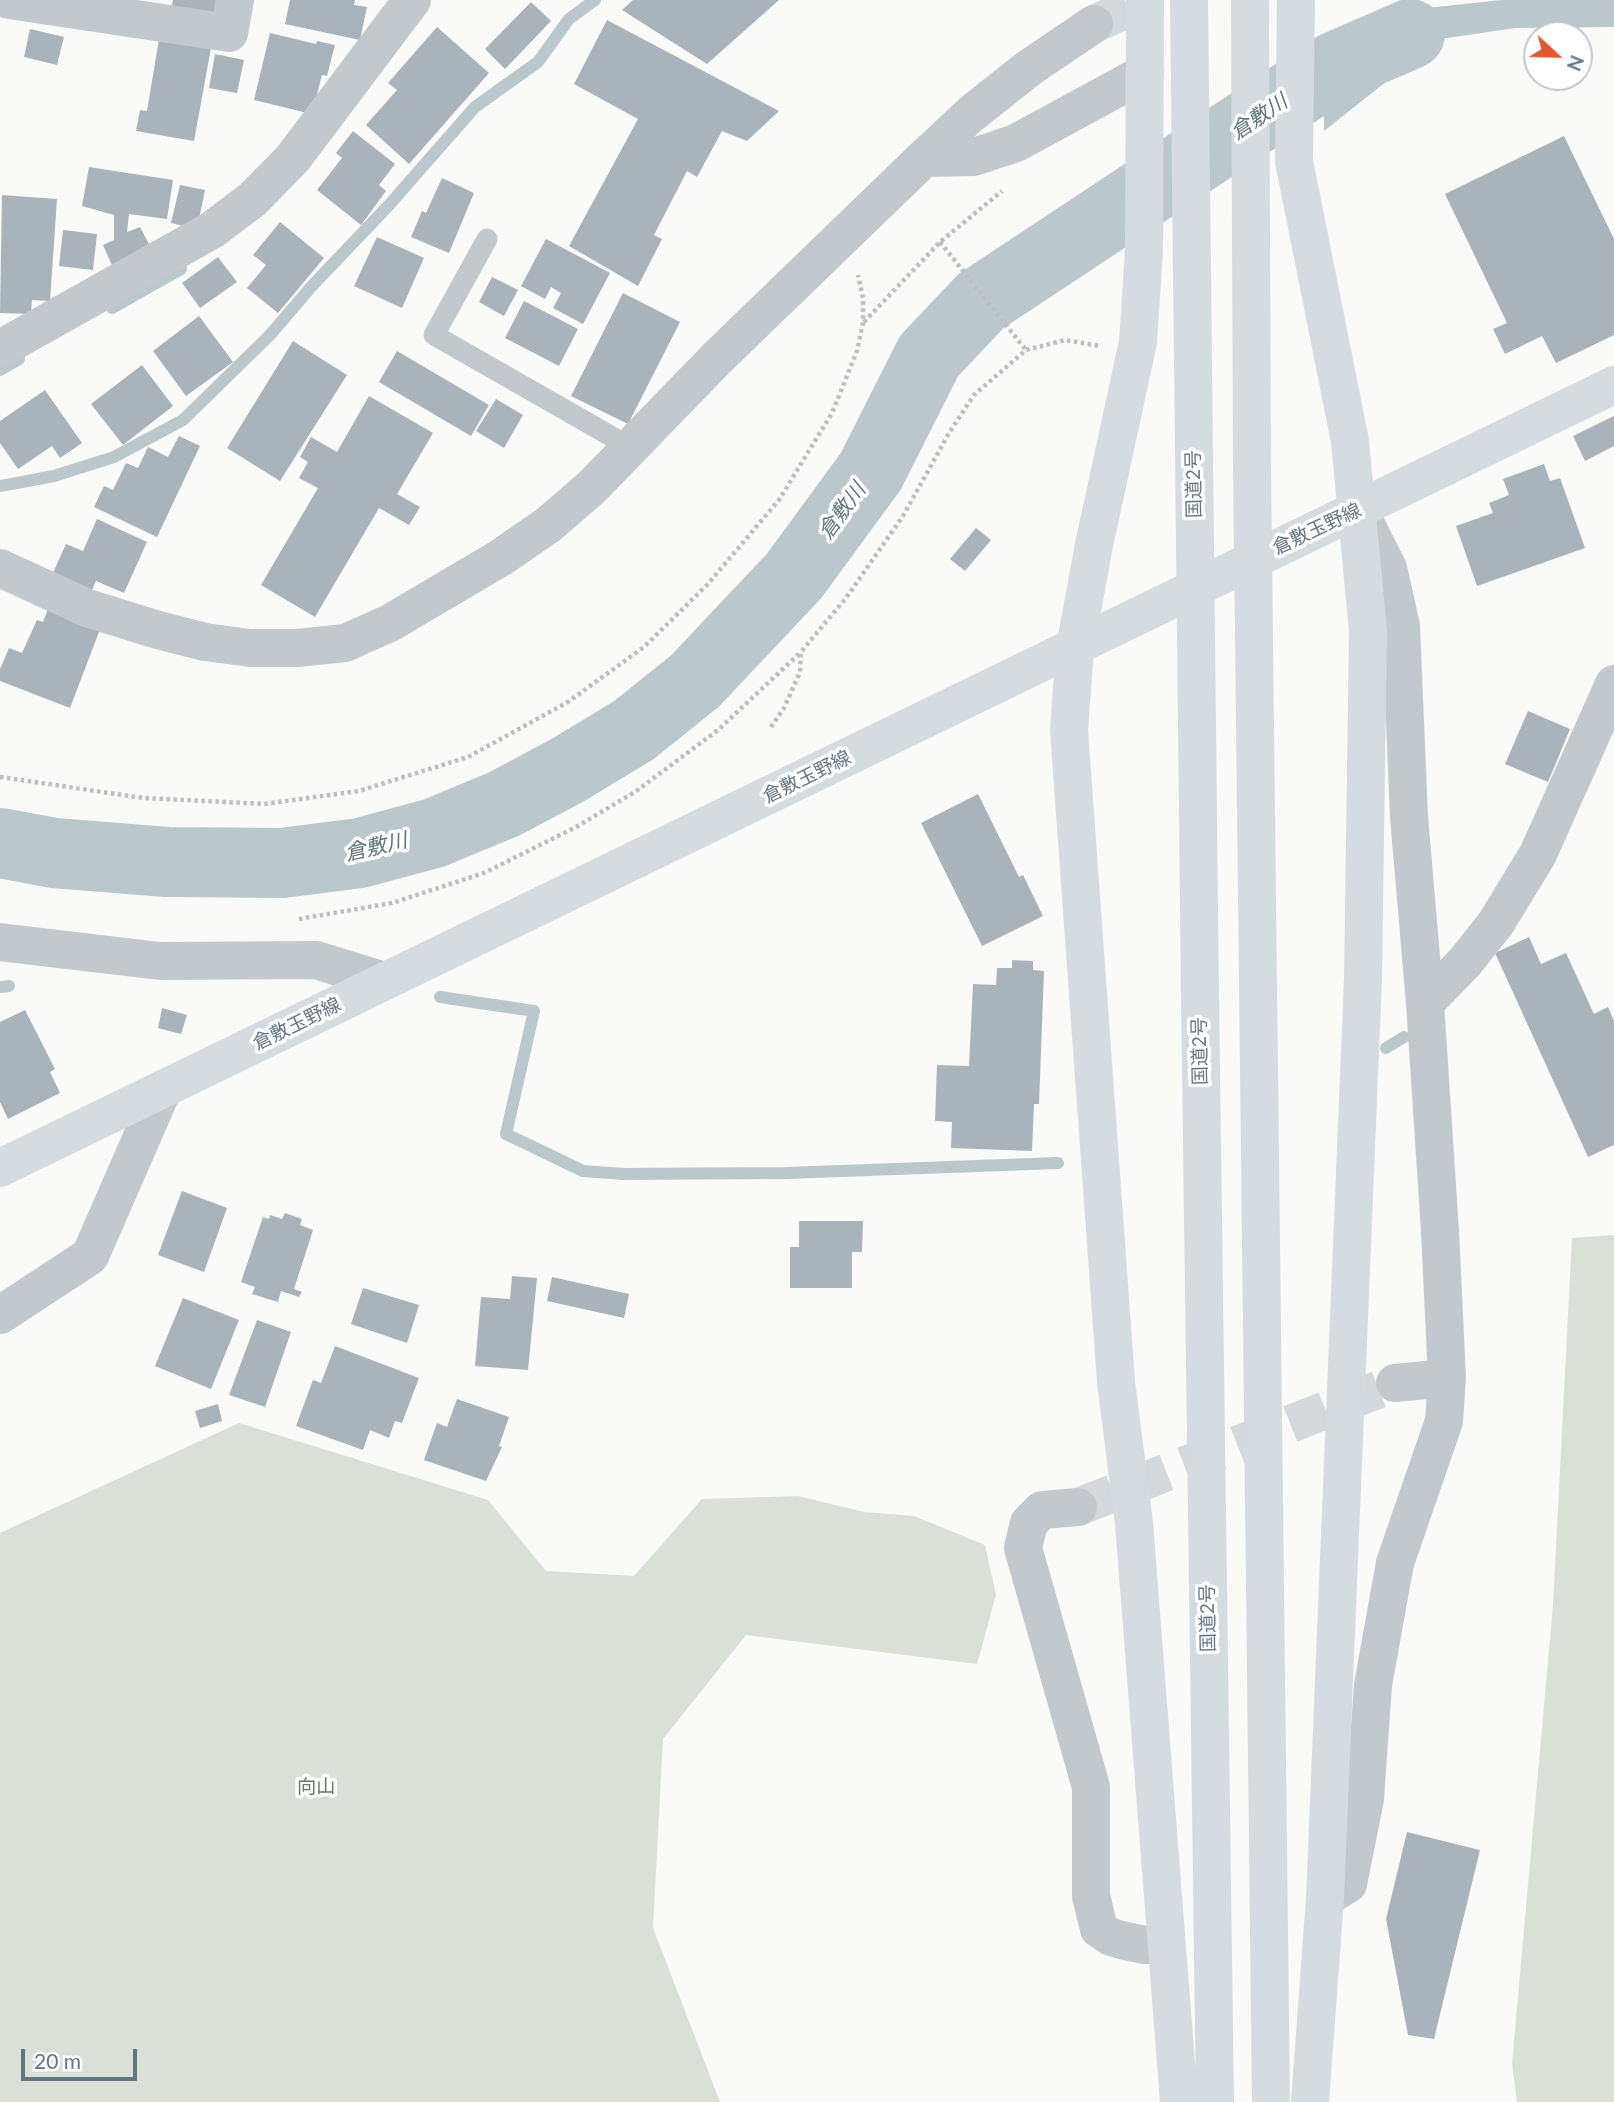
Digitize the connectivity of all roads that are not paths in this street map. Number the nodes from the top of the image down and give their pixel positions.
1 (9, 0) edge
2 (235, 0) edge
3 (412, 0) edge
4 (1145, 0) edge
5 (1189, 0) edge
6 (1250, 0) edge
7 (1296, 0) edge
8 (1094, 24) tunnel mouth
9 (1145, 73) junction
10 (924, 158) junction
11 (487, 239) dead end
12 (0, 349) edge
13 (1614, 386) edge
14 (631, 447) junction
15 (1358, 509) junction
16 (0, 568) edge
17 (1075, 648) junction
18 (1614, 684) edge
19 (0, 942) edge
20 (384, 981) junction
21 (1425, 1003) junction
22 (163, 1089) junction
23 (0, 1168) edge
24 (0, 1315) edge
25 (1447, 1378) junction
26 (1395, 1383) tunnel mouth
27 (1078, 1507) tunnel mouth
28 (1325, 1898) junction
29 (1165, 1943) junction
30 (1179, 2102) edge
31 (1215, 2102) edge
32 (1271, 2102) edge
33 (1310, 2102) edge

1 - 2 street
3 - 12 street
4 - 9 main road
5 - 31 main road, 国道2号
6 - 32 main road
7 - 15 main road
8 - 10 street
9 - 10 street
9 - 17 main road
10 - 14 street
11 - 14 lane
13 - 15 main road, 倉敷玉野線
14 - 16 street
15 - 17 main road, 倉敷玉野線
15 - 21 street
15 - 28 main road
17 - 20 main road, 倉敷玉野線
17 - 29 main road
18 - 21 street
19 - 20 street
20 - 22 main road, 倉敷玉野線
21 - 25 street
22 - 23 main road, 倉敷玉野線
22 - 24 street
25 - 26 street
25 - 28 street
27 - 29 street
28 - 33 main road
29 - 30 main road

